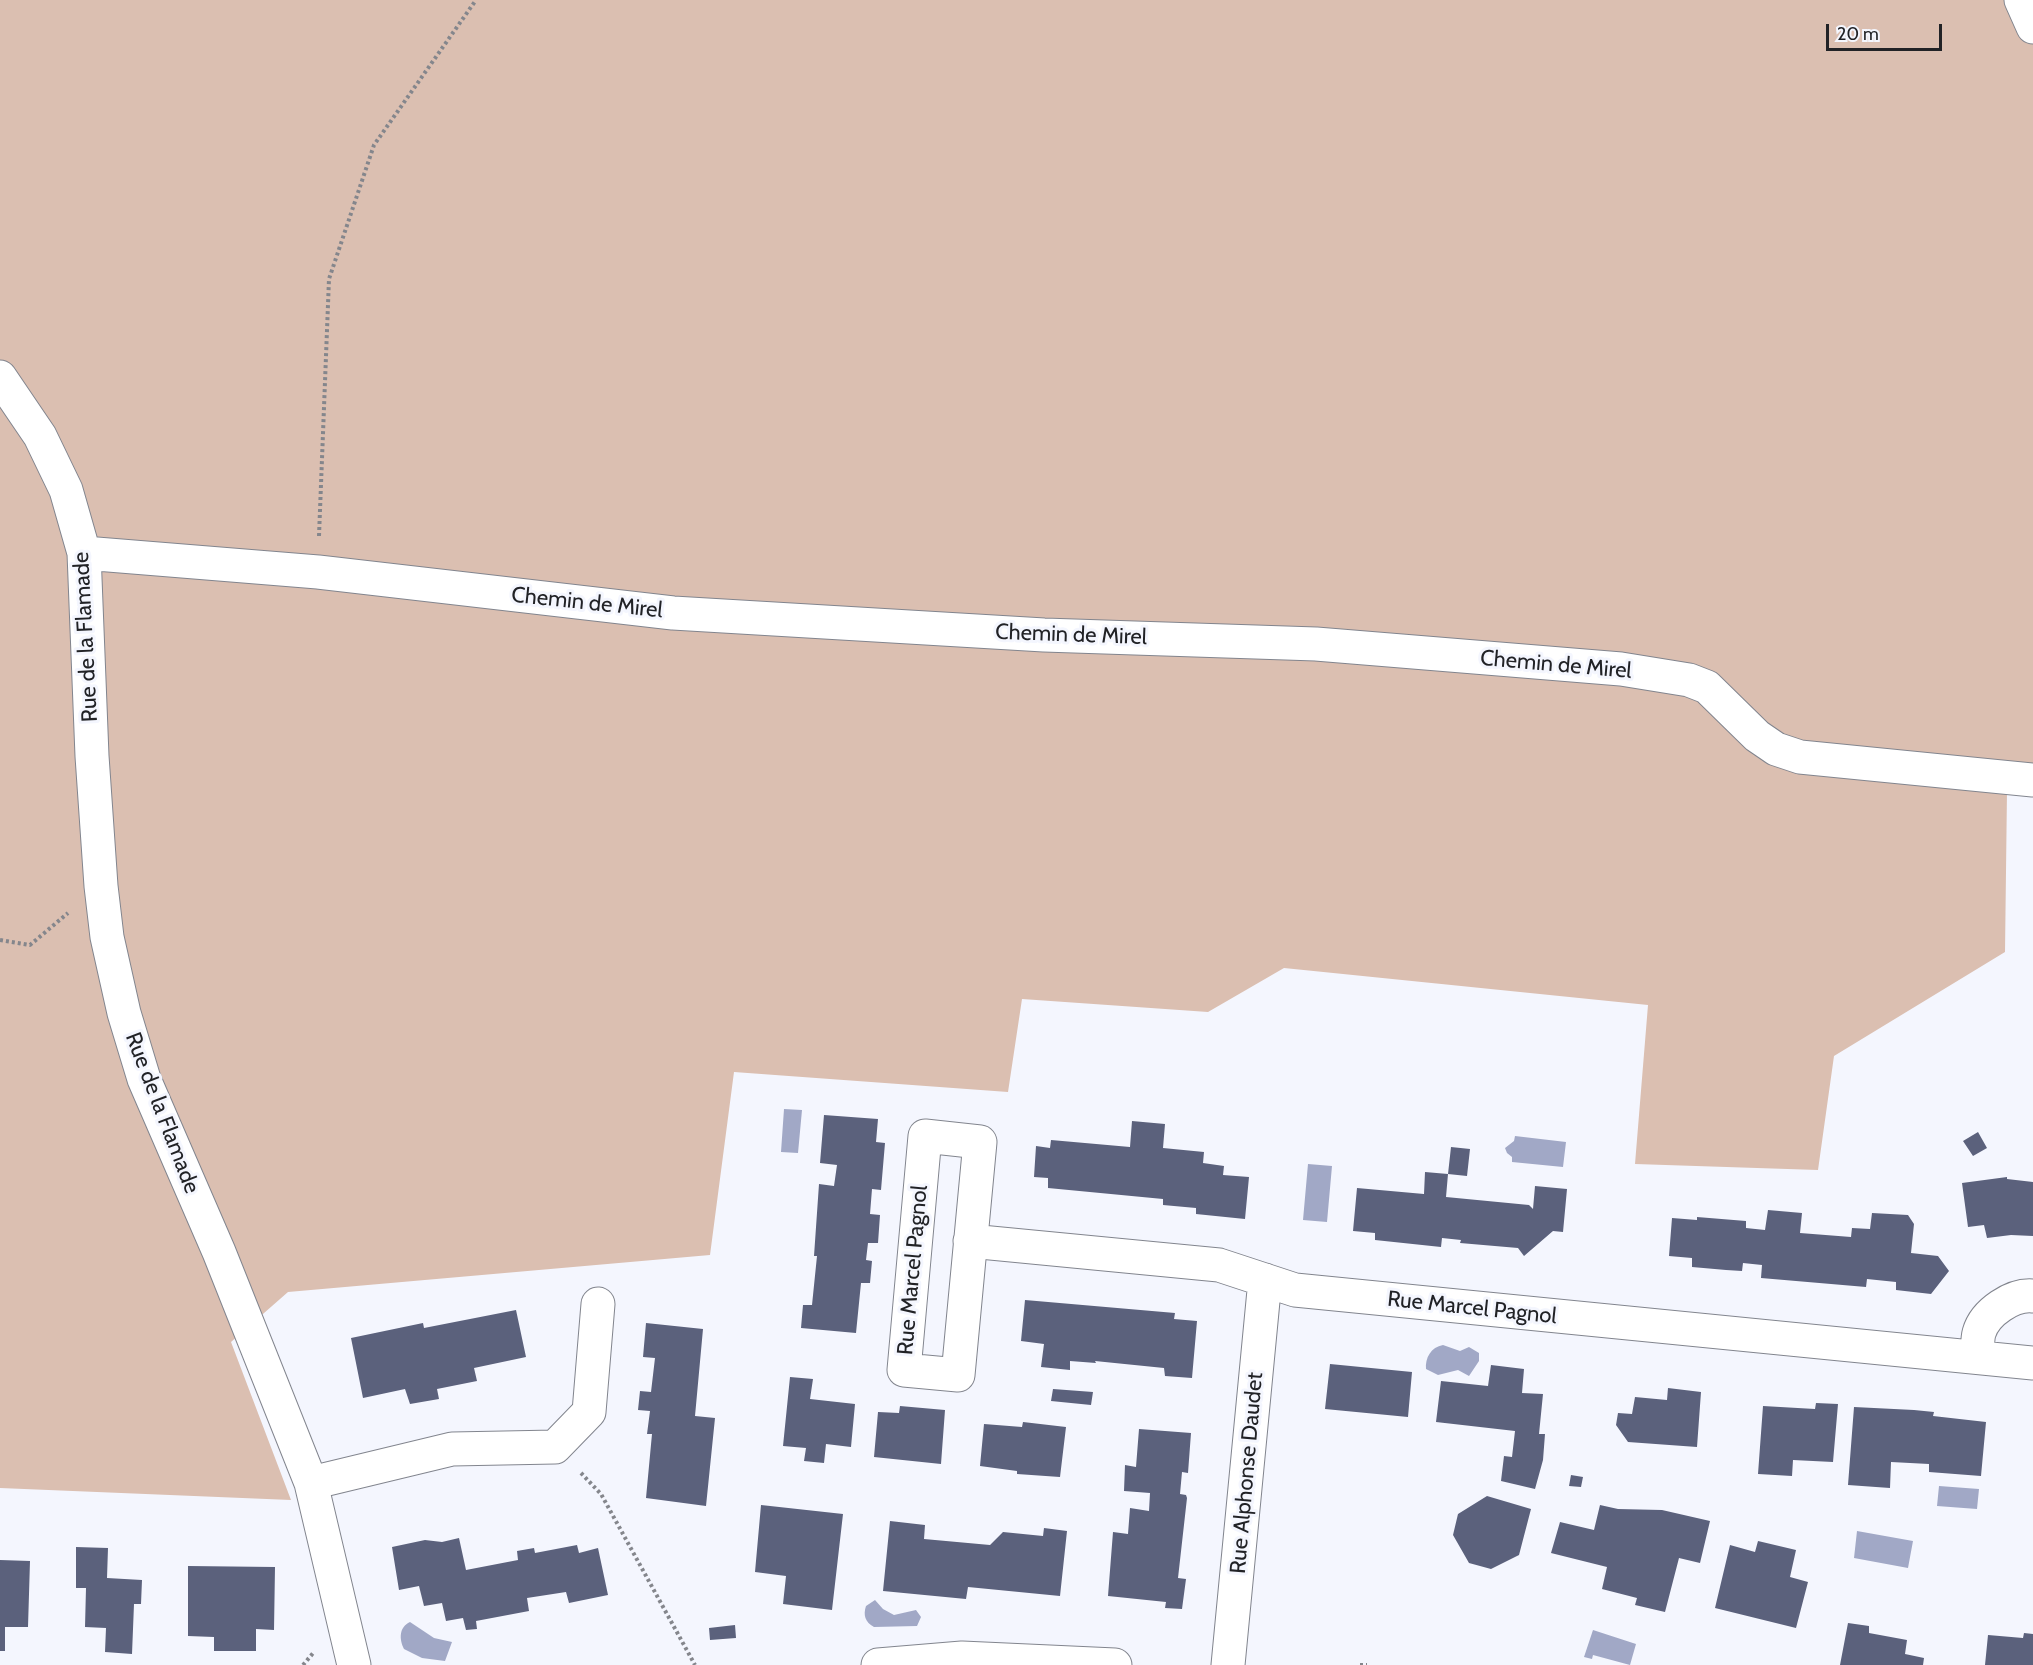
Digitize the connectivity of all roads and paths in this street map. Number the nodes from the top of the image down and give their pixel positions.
1 (476, 0) edge
2 (2021, 0) edge
3 (2033, 27) edge
4 (0, 377) edge
5 (84, 553) junction
6 (318, 572) junction
7 (2033, 780) edge
8 (101, 886) junction
9 (0, 940) edge
10 (970, 1241) junction
11 (1265, 1280) junction
12 (2033, 1296) edge
13 (598, 1304) dead end
14 (1977, 1358) junction
15 (2033, 1363) edge
16 (555, 1447) junction
17 (311, 1483) junction
18 (354, 1665) edge
19 (695, 1665) edge
20 (878, 1665) edge
21 (1115, 1665) edge
22 (1228, 1665) edge
23 (1360, 1665) edge
24 (1367, 1665) edge

1 - 6 path
2 - 3 street
4 - 5 street, Rue de la Flamade
5 - 6 street, Chemin de Mirel
5 - 8 street, Rue de la Flamade
6 - 7 street, Chemin de Mirel
8 - 9 path
8 - 17 street, Rue de la Flamade
10 - 10 street, Rue Marcel Pagnol
10 - 11 street, Rue Marcel Pagnol
11 - 14 street, Rue Marcel Pagnol
11 - 22 street, Rue Alphonse Daudet
12 - 14 street
13 - 16 street
14 - 15 street, Rue Marcel Pagnol
16 - 17 street
16 - 19 path
17 - 18 street, Rue de la Flamade
20 - 21 street
23 - 24 path

